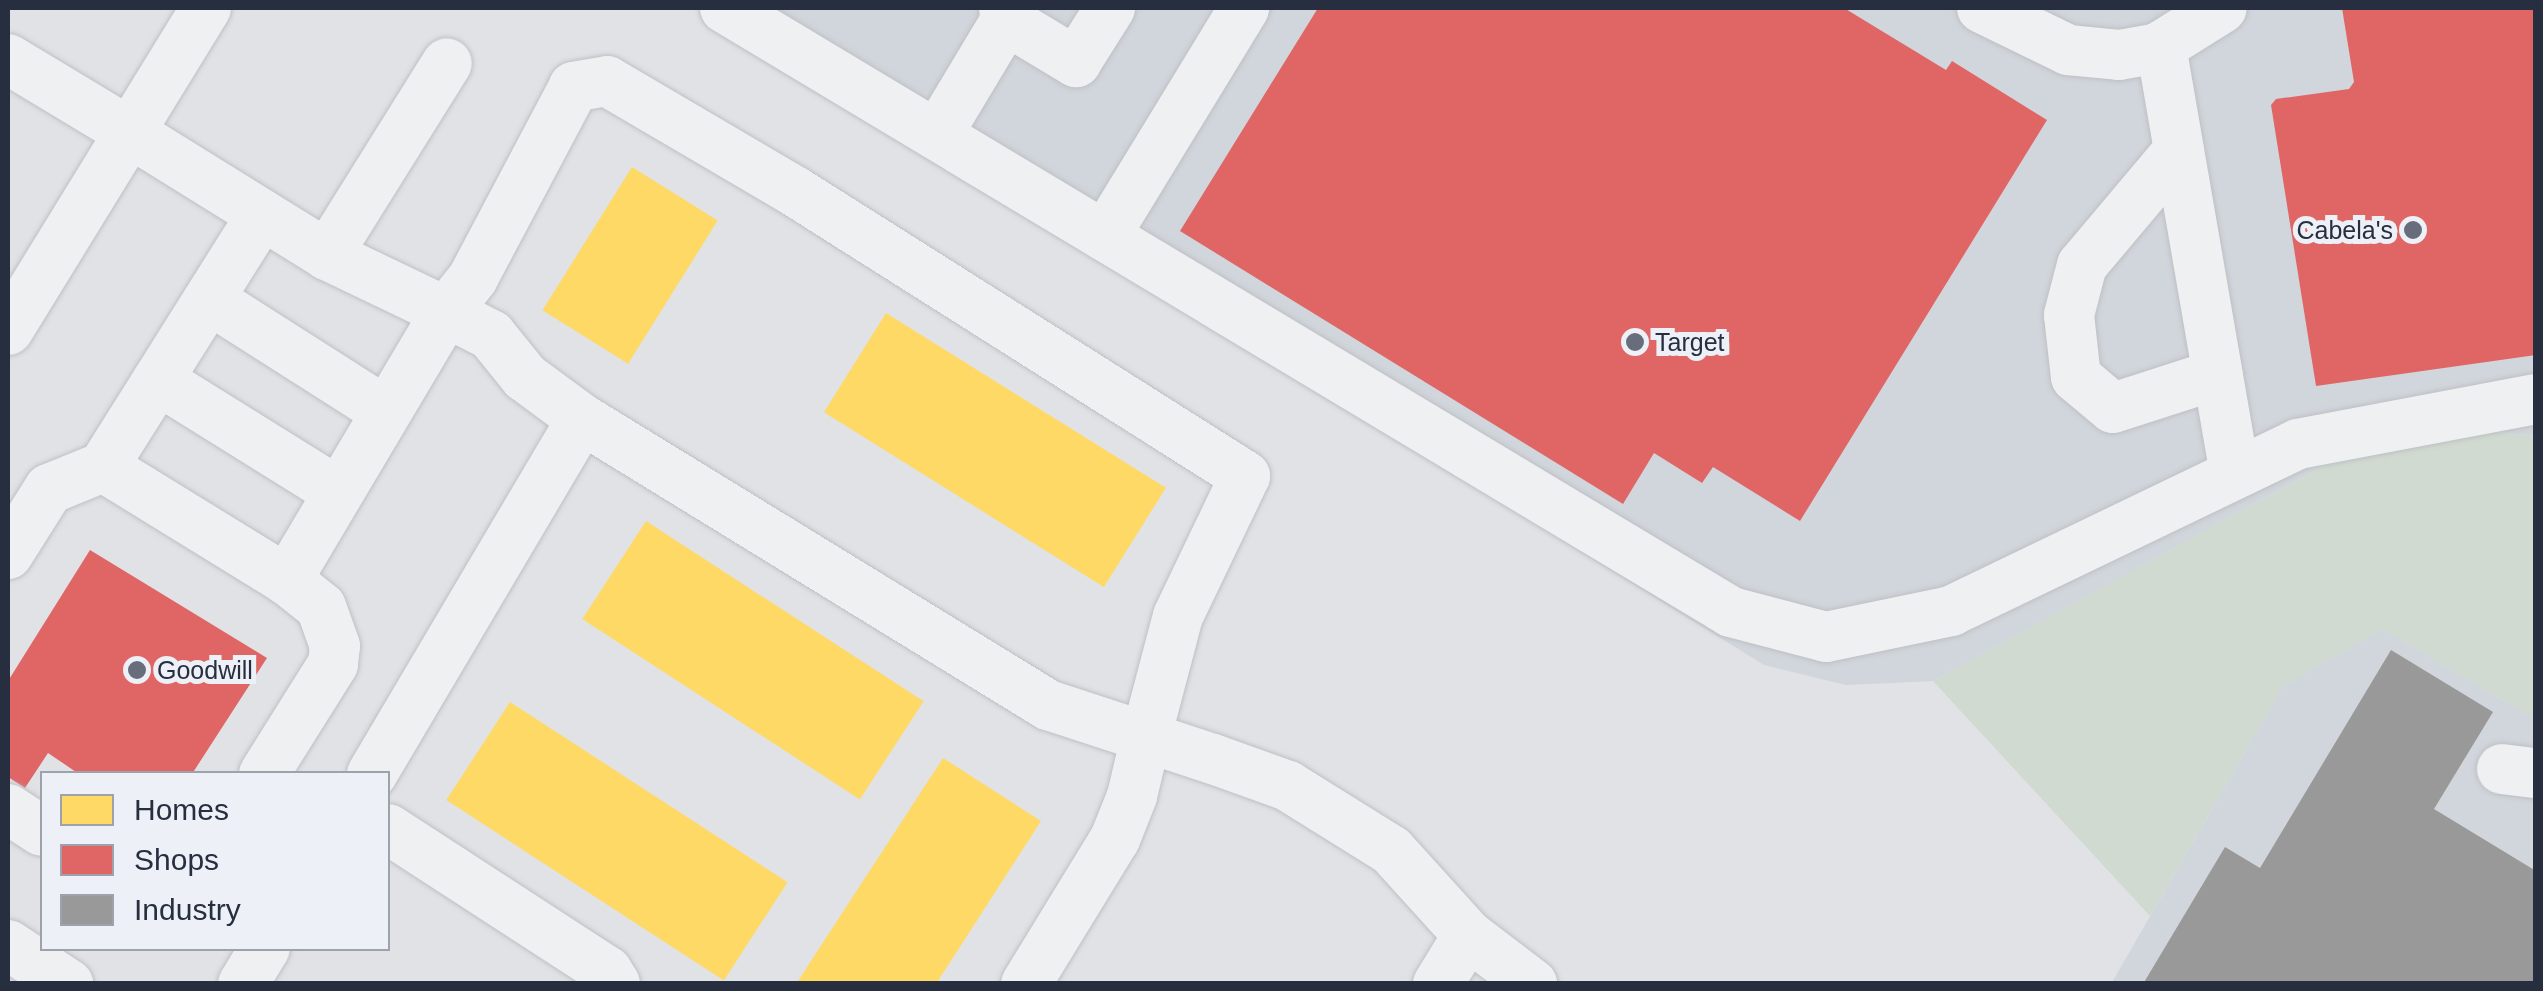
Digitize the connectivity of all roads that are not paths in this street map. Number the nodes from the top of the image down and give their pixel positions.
1 (206, 8) edge
2 (725, 8) edge
3 (1110, 8) edge
4 (1244, 8) edge
5 (1982, 8) edge
6 (2222, 8) edge
7 (1004, 14) edge
8 (2161, 46) junction
9 (8, 59) edge
10 (448, 63) dead end
11 (129, 132) junction
12 (937, 135) junction
13 (2179, 150) junction
14 (262, 215) junction
15 (1105, 236) junction
16 (327, 254) junction
17 (208, 300) junction
18 (13, 311) edge
19 (446, 312) junction
20 (2218, 374) junction
21 (158, 380) junction
22 (2536, 399) edge
23 (386, 411) junction
24 (582, 419) junction
25 (103, 467) junction
26 (2235, 474) junction
27 (338, 492) junction
28 (8, 554) edge
29 (287, 580) junction
30 (1146, 737) junction
31 (266, 771) edge
32 (374, 771) edge
33 (8, 809) edge
34 (40, 830) edge
35 (390, 830) edge
36 (1468, 935) junction
37 (8, 944) edge
38 (263, 951) edge
39 (68, 984) edge
40 (243, 984) edge
41 (615, 984) edge
42 (1026, 984) edge
43 (1438, 984) edge
44 (1532, 984) edge

1 - 11 street
2 - 12 street
3 - 7 street
4 - 15 street
5 - 8 street
6 - 8 street
7 - 12 street
8 - 13 street
9 - 11 street
10 - 16 street
11 - 14 street
11 - 18 street
12 - 15 street
13 - 20 street
13 - 20 street
14 - 16 street
14 - 17 street
15 - 26 street
16 - 19 street
17 - 21 street
17 - 23 street
19 - 23 street
19 - 24 street
19 - 30 street
20 - 26 street
21 - 25 street
21 - 27 street
22 - 26 street
23 - 27 street
24 - 30 street
24 - 32 street
25 - 28 street
25 - 29 street
27 - 29 street
29 - 31 street
30 - 36 street
30 - 42 street
33 - 34 street
35 - 41 street
36 - 43 street
36 - 44 street
37 - 39 street
38 - 40 street

